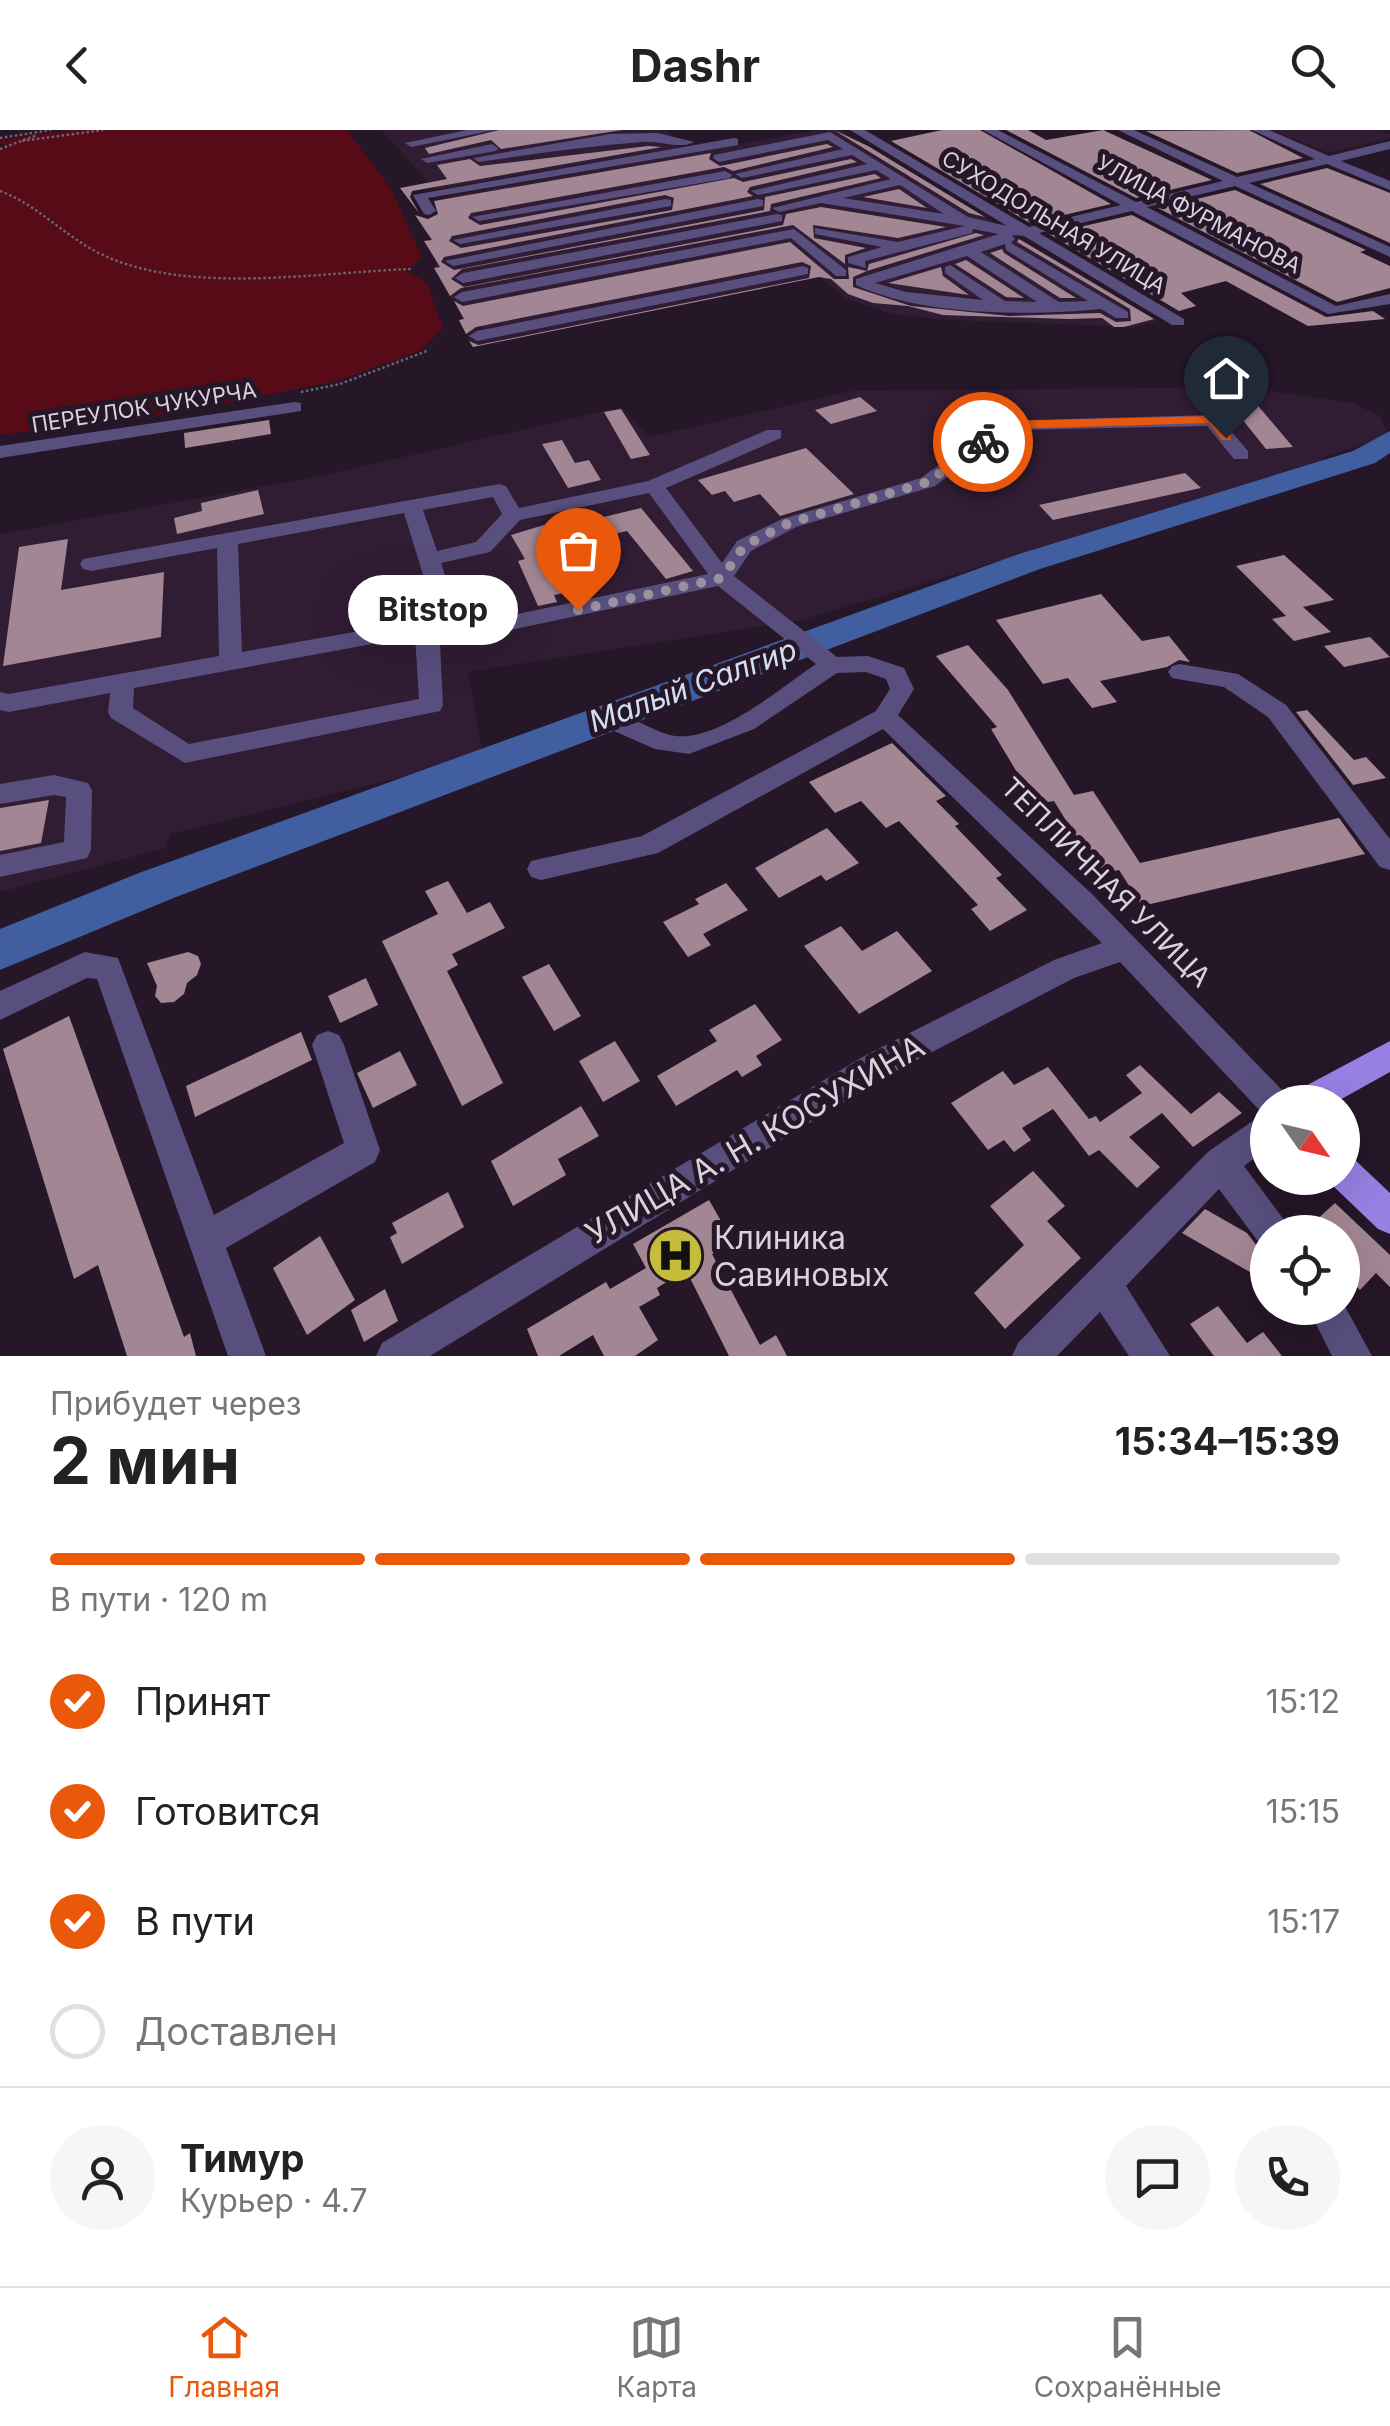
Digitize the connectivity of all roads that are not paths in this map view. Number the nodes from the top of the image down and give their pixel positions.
1 (431, 130) edge
2 (489, 130) edge
3 (611, 130) edge
4 (679, 130) edge
5 (798, 130) edge
6 (856, 130) edge
7 (989, 130) edge
8 (1124, 130) edge
9 (1258, 130) edge
10 (404, 136) edge
11 (512, 136) dead end
12 (1390, 145) edge
13 (691, 146) junction
14 (466, 148) junction
15 (853, 150) junction
16 (1330, 160) junction
17 (878, 166) junction
18 (742, 174) dead end
19 (725, 175) dead end
20 (518, 179) junction
21 (902, 181) junction
22 (1237, 183) junction
23 (1390, 186) edge
24 (529, 191) junction
25 (928, 196) junction
26 (685, 199) dead end
27 (460, 203) dead end
28 (819, 205) junction
29 (541, 206) junction
30 (1138, 208) junction
31 (874, 209) junction
32 (429, 211) dead end
33 (513, 211) junction
34 (479, 217) dead end
35 (958, 220) junction
36 (552, 224) junction
37 (804, 224) dead end
38 (526, 228) junction
39 (977, 228) junction
40 (820, 231) junction
41 (996, 231) junction
42 (605, 232) junction
43 (1026, 232) junction
44 (935, 235) junction
45 (574, 238) junction
46 (460, 240) dead end
47 (903, 246) junction
48 (629, 247) junction
49 (1010, 247) dead end
50 (968, 250) junction
51 (1390, 253) edge
52 (454, 261) dead end
53 (669, 262) junction
54 (950, 270) dead end
55 (841, 273) dead end
56 (464, 278) dead end
57 (922, 281) dead end
58 (1390, 298) edge
59 (950, 300) junction
60 (1105, 304) junction
61 (1000, 306) junction
62 (1056, 307) junction
63 (1122, 315) dead end
64 (1178, 322) dead end
65 (480, 328) dead end
66 (295, 407) dead end
67 (774, 434) dead end
68 (0, 452) edge
69 (1241, 455) dead end
70 (654, 486) junction
71 (412, 506) junction
72 (512, 515) junction
73 (227, 540) junction
74 (429, 559) junction
75 (91, 564) dead end
76 (722, 578) junction
77 (426, 634) junction
78 (827, 660) junction
79 (232, 662) junction
80 (1180, 672) dead end
81 (123, 682) junction
82 (0, 701) edge
83 (885, 717) junction
84 (622, 725) dead end
85 (0, 794) edge
86 (1390, 858) edge
87 (0, 866) edge
88 (541, 869) dead end
89 (1126, 947) junction
90 (0, 1006) edge
91 (328, 1045) dead end
92 (1390, 1054) edge
93 (1256, 1085) edge
94 (1337, 1085) edge
95 (1250, 1141) edge
96 (1221, 1163) junction
97 (1360, 1188) edge
98 (1259, 1215) edge
99 (1390, 1217) edge
100 (205, 1240) junction
101 (1101, 1281) junction
102 (1336, 1325) edge
103 (247, 1356) edge
104 (395, 1356) edge
105 (1031, 1356) edge
106 (1151, 1356) edge
107 (1353, 1356) edge

1 - 10 street
2 - 14 street
3 - 14 street
4 - 13 street
5 - 13 street
6 - 43 street, СУХОДОЛЬНАЯ УЛИЦА
7 - 30 street, УЛИЦА ФУРМАНОВА
8 - 22 street
9 - 16 street
10 - 14 street
10 - 14 street
11 - 14 street
12 - 16 street
13 - 14 street
13 - 20 street
15 - 17 street
15 - 18 street
15 - 24 street
16 - 22 street
16 - 23 street
17 - 21 street
17 - 42 street
19 - 29 street
20 - 24 street
20 - 32 street
21 - 25 street
21 - 28 street
22 - 30 street
22 - 51 street
24 - 27 street
24 - 29 street
25 - 31 street
25 - 35 street
26 - 36 street
28 - 31 street
28 - 44 street
28 - 48 street
29 - 33 street
30 - 43 street
30 - 58 street, УЛИЦА ФУРМАНОВА
31 - 35 street
33 - 34 street
33 - 38 street
35 - 39 street
36 - 38 street
36 - 45 street
37 - 40 street
38 - 46 street
39 - 41 street
39 - 44 street
40 - 47 street
40 - 47 street
41 - 43 street
41 - 50 street
42 - 45 street
42 - 48 street
43 - 64 street, СУХОДОЛЬНАЯ УЛИЦА
44 - 47 street
45 - 52 street
48 - 53 street
48 - 56 street
49 - 60 street
50 - 59 street
50 - 62 street
53 - 53 street
53 - 55 street
53 - 65 street
54 - 61 street
57 - 59 street
59 - 61 street
60 - 62 street
60 - 63 street
61 - 62 street
66 - 68 street, ПЕРЕУЛОК ЧУКУРЧА
67 - 70 street
69 - 76 street
70 - 72 street
70 - 76 street
71 - 72 street
71 - 73 street
71 - 74 street
72 - 74 street
73 - 75 street
73 - 79 street
74 - 77 street
76 - 77 street
76 - 78 street
77 - 79 street
77 - 81 street
78 - 83 street
78 - 84 street
79 - 81 street
80 - 86 street
81 - 82 street
83 - 88 street
83 - 89 street, ТЕПЛИЧНАЯ УЛИЦА
85 - 87 street
89 - 93 street, ТЕПЛИЧНАЯ УЛИЦА
89 - 104 street, УЛИЦА А. Н. КОСУХИНА
90 - 100 street
91 - 100 street
92 - 94 main road
95 - 96 street
96 - 98 street
96 - 101 street
97 - 99 main road
100 - 103 street
101 - 105 street
101 - 106 street
102 - 107 street

